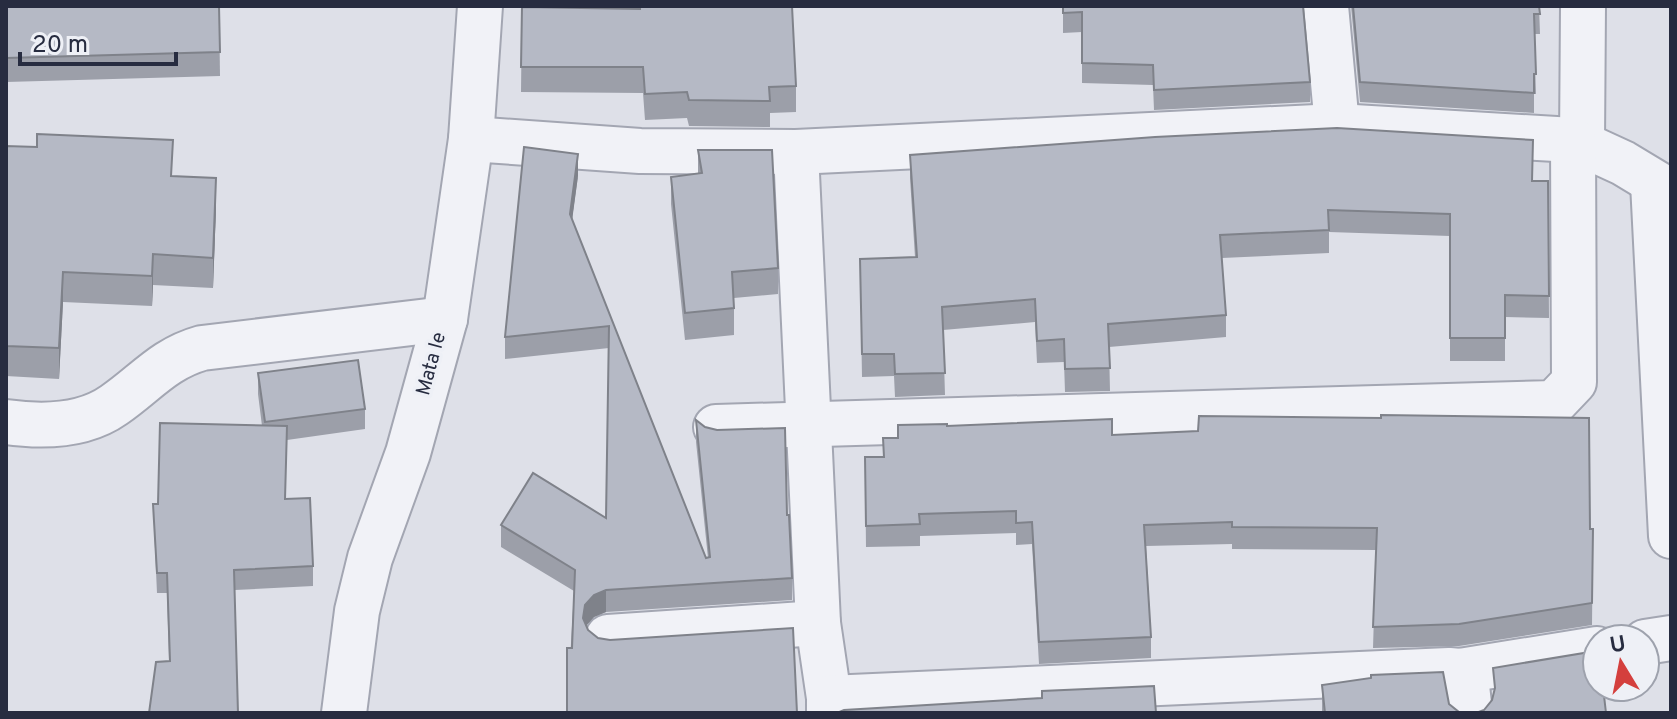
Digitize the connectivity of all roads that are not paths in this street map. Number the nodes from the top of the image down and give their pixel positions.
1 (1326, 6) edge
2 (1583, 6) edge
3 (471, 7) edge
4 (1337, 126) junction
5 (471, 139) junction
6 (796, 152) junction
7 (1615, 161) edge
8 (445, 319) junction
9 (6, 422) edge
10 (808, 425) junction
11 (716, 427) edge
12 (1671, 536) edge
13 (818, 623) junction
14 (608, 637) edge
15 (1581, 652) edge
16 (1460, 671) junction
17 (829, 706) edge
18 (344, 713) edge
19 (1470, 713) edge

1 - 4 street
2 - 7 street
3 - 5 street, Mata Ie
4 - 6 street
4 - 7 street
5 - 6 street
5 - 8 street, Mata Ie
6 - 10 street
7 - 10 street
7 - 12 street
8 - 9 street
8 - 18 street, Mata Ie
10 - 11 street
10 - 13 street
13 - 14 street
13 - 17 street
15 - 16 street
16 - 17 street
16 - 19 street

